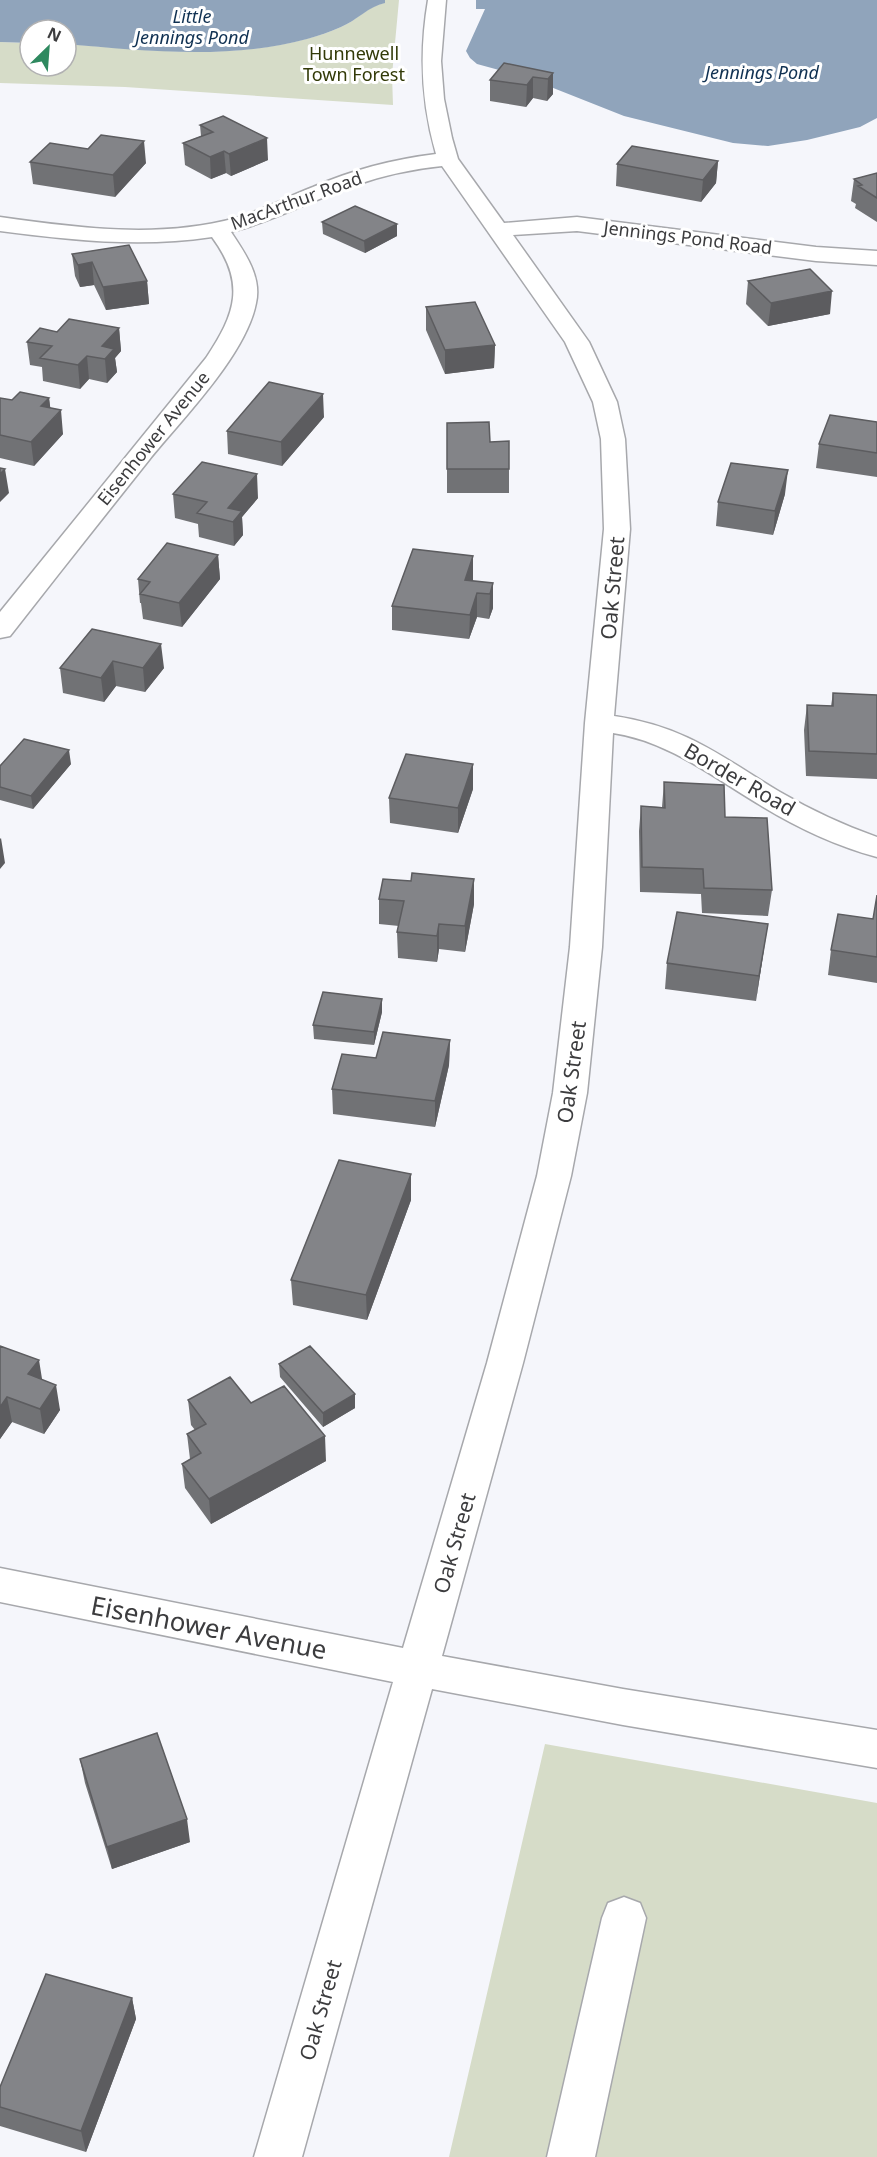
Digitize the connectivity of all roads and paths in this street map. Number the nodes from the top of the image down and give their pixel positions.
1 (437, 0) edge
2 (448, 159) junction
3 (0, 224) edge
4 (217, 229) junction
5 (498, 230) junction
6 (877, 258) edge
7 (0, 630) edge
8 (599, 723) junction
9 (877, 847) edge
10 (0, 1585) edge
11 (418, 1669) junction
12 (877, 1749) edge
13 (624, 1918) dead end
14 (278, 2157) edge
15 (571, 2157) edge

1 - 2 street, Oak Street
2 - 4 street, MacArthur Road
2 - 5 street, Oak Street
3 - 4 street, MacArthur Road
4 - 7 street, Eisenhower Avenue
5 - 6 street, Jennings Pond Road
5 - 8 street, Oak Street
8 - 9 street, Border Road
8 - 11 street, Oak Street
10 - 11 street, Eisenhower Avenue
11 - 12 street, Eisenhower Avenue
11 - 14 street, Oak Street
13 - 15 street

